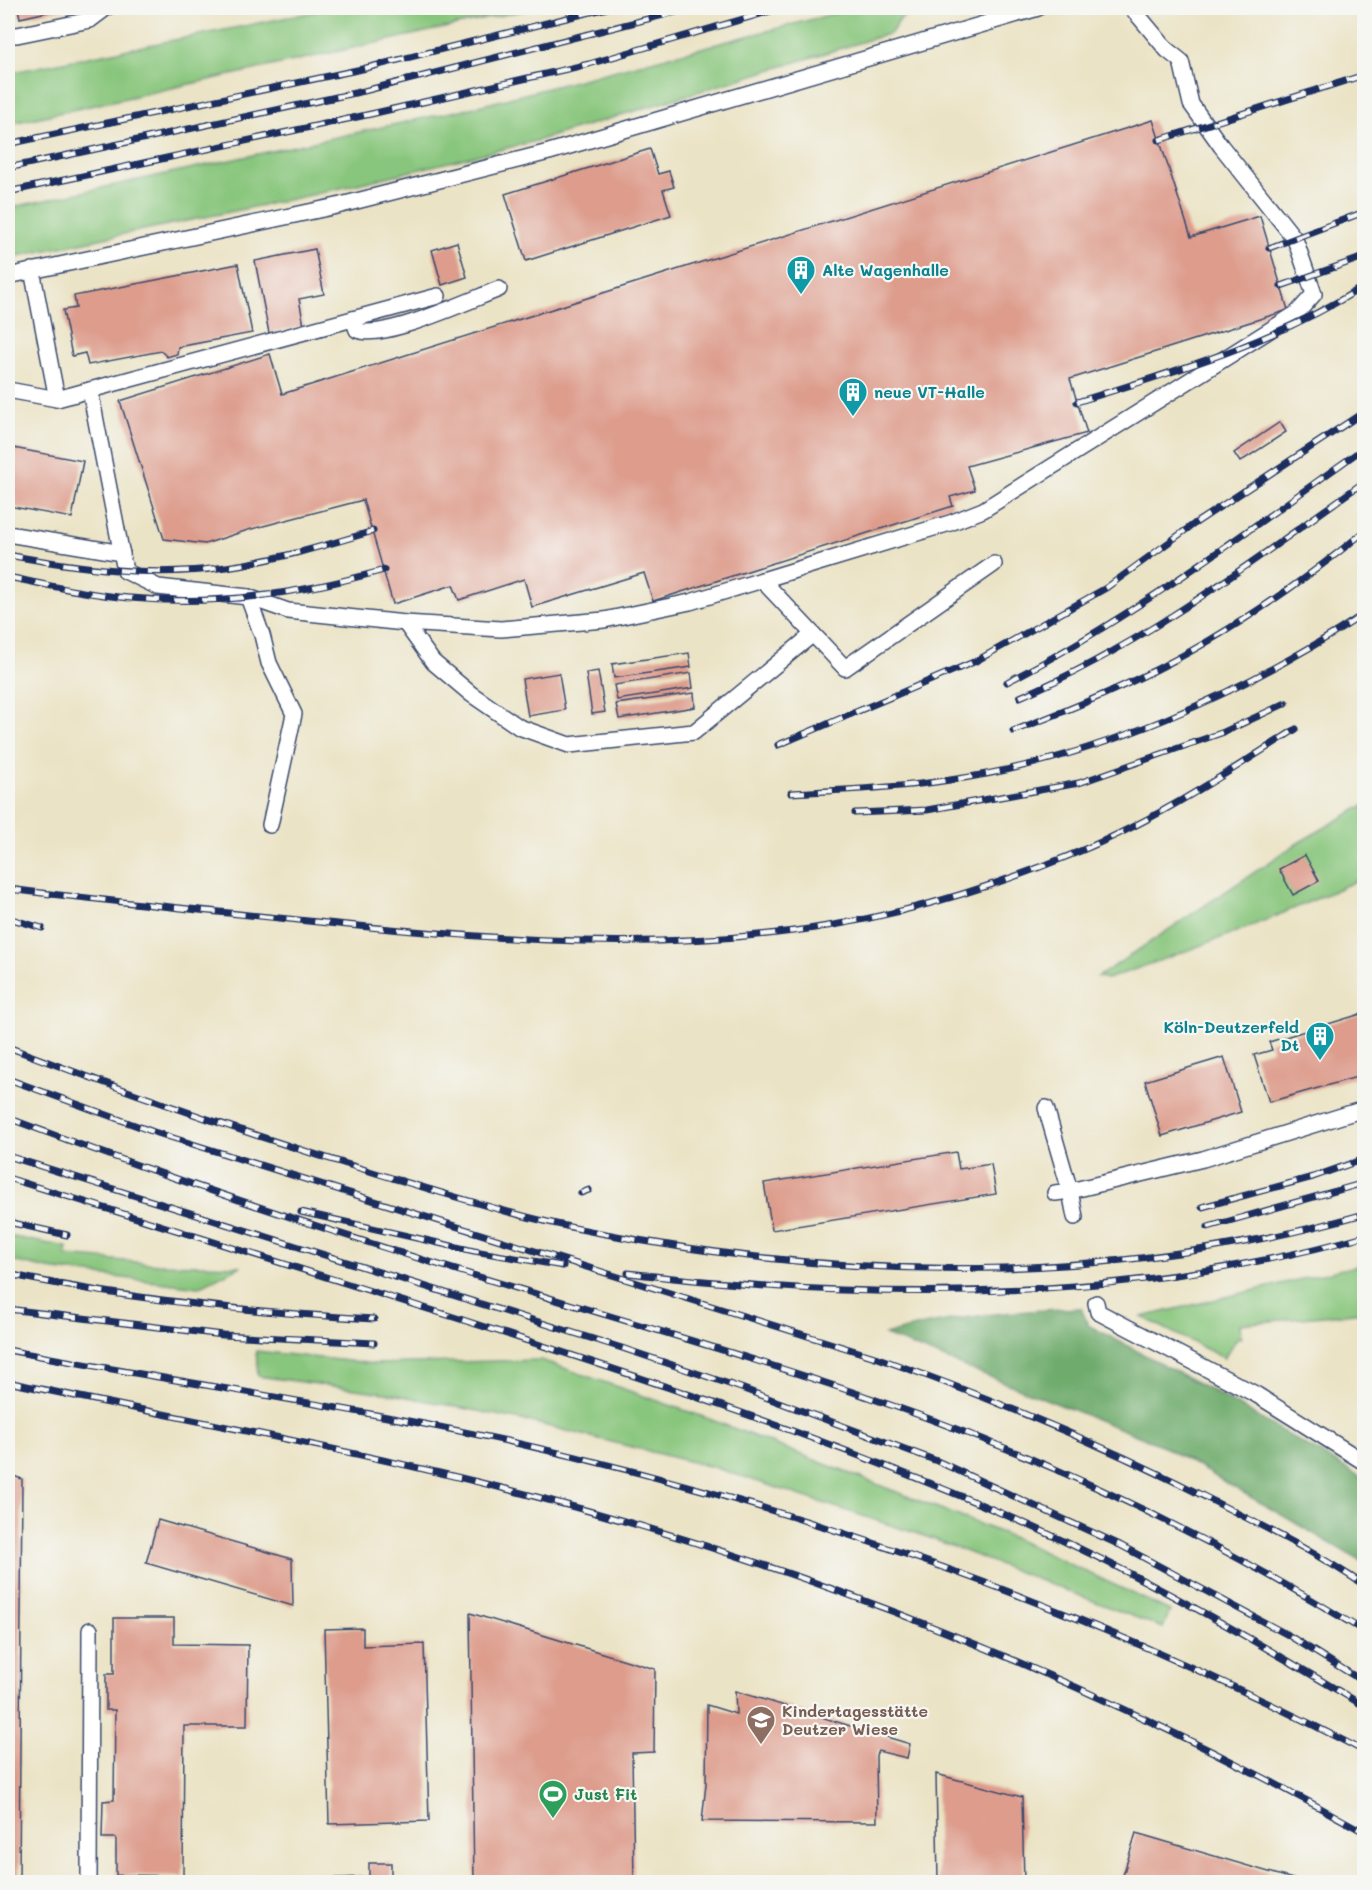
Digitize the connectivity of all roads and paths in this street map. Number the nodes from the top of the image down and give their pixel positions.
1 (106, 8) edge
2 (1038, 8) edge
3 (1132, 8) edge
4 (8, 34) edge
5 (32, 270) junction
6 (8, 276) edge
7 (499, 289) dead end
8 (438, 297) dead end
9 (353, 319) junction
10 (8, 390) edge
11 (90, 390) junction
12 (57, 399) junction
13 (8, 534) edge
14 (122, 553) junction
15 (994, 564) dead end
16 (762, 580) junction
17 (248, 597) junction
18 (405, 623) junction
19 (813, 634) junction
20 (270, 825) dead end
21 (1046, 1108) dead end
22 (1365, 1109) edge
23 (1063, 1192) junction
24 (1076, 1218) dead end
25 (1096, 1303) dead end
26 (1365, 1462) edge
27 (90, 1630) dead end
28 (89, 1882) edge

1 - 4 lane
2 - 5 lane
3 - 16 lane
5 - 6 lane
5 - 12 lane
7 - 9 lane
8 - 9 lane
9 - 11 lane
10 - 12 lane
11 - 12 lane
11 - 14 lane
13 - 14 lane
14 - 17 lane
15 - 19 lane
16 - 18 lane
16 - 19 lane
17 - 18 lane
17 - 20 lane
18 - 19 lane
21 - 23 lane
22 - 23 lane
23 - 24 lane
25 - 26 lane
27 - 28 lane

